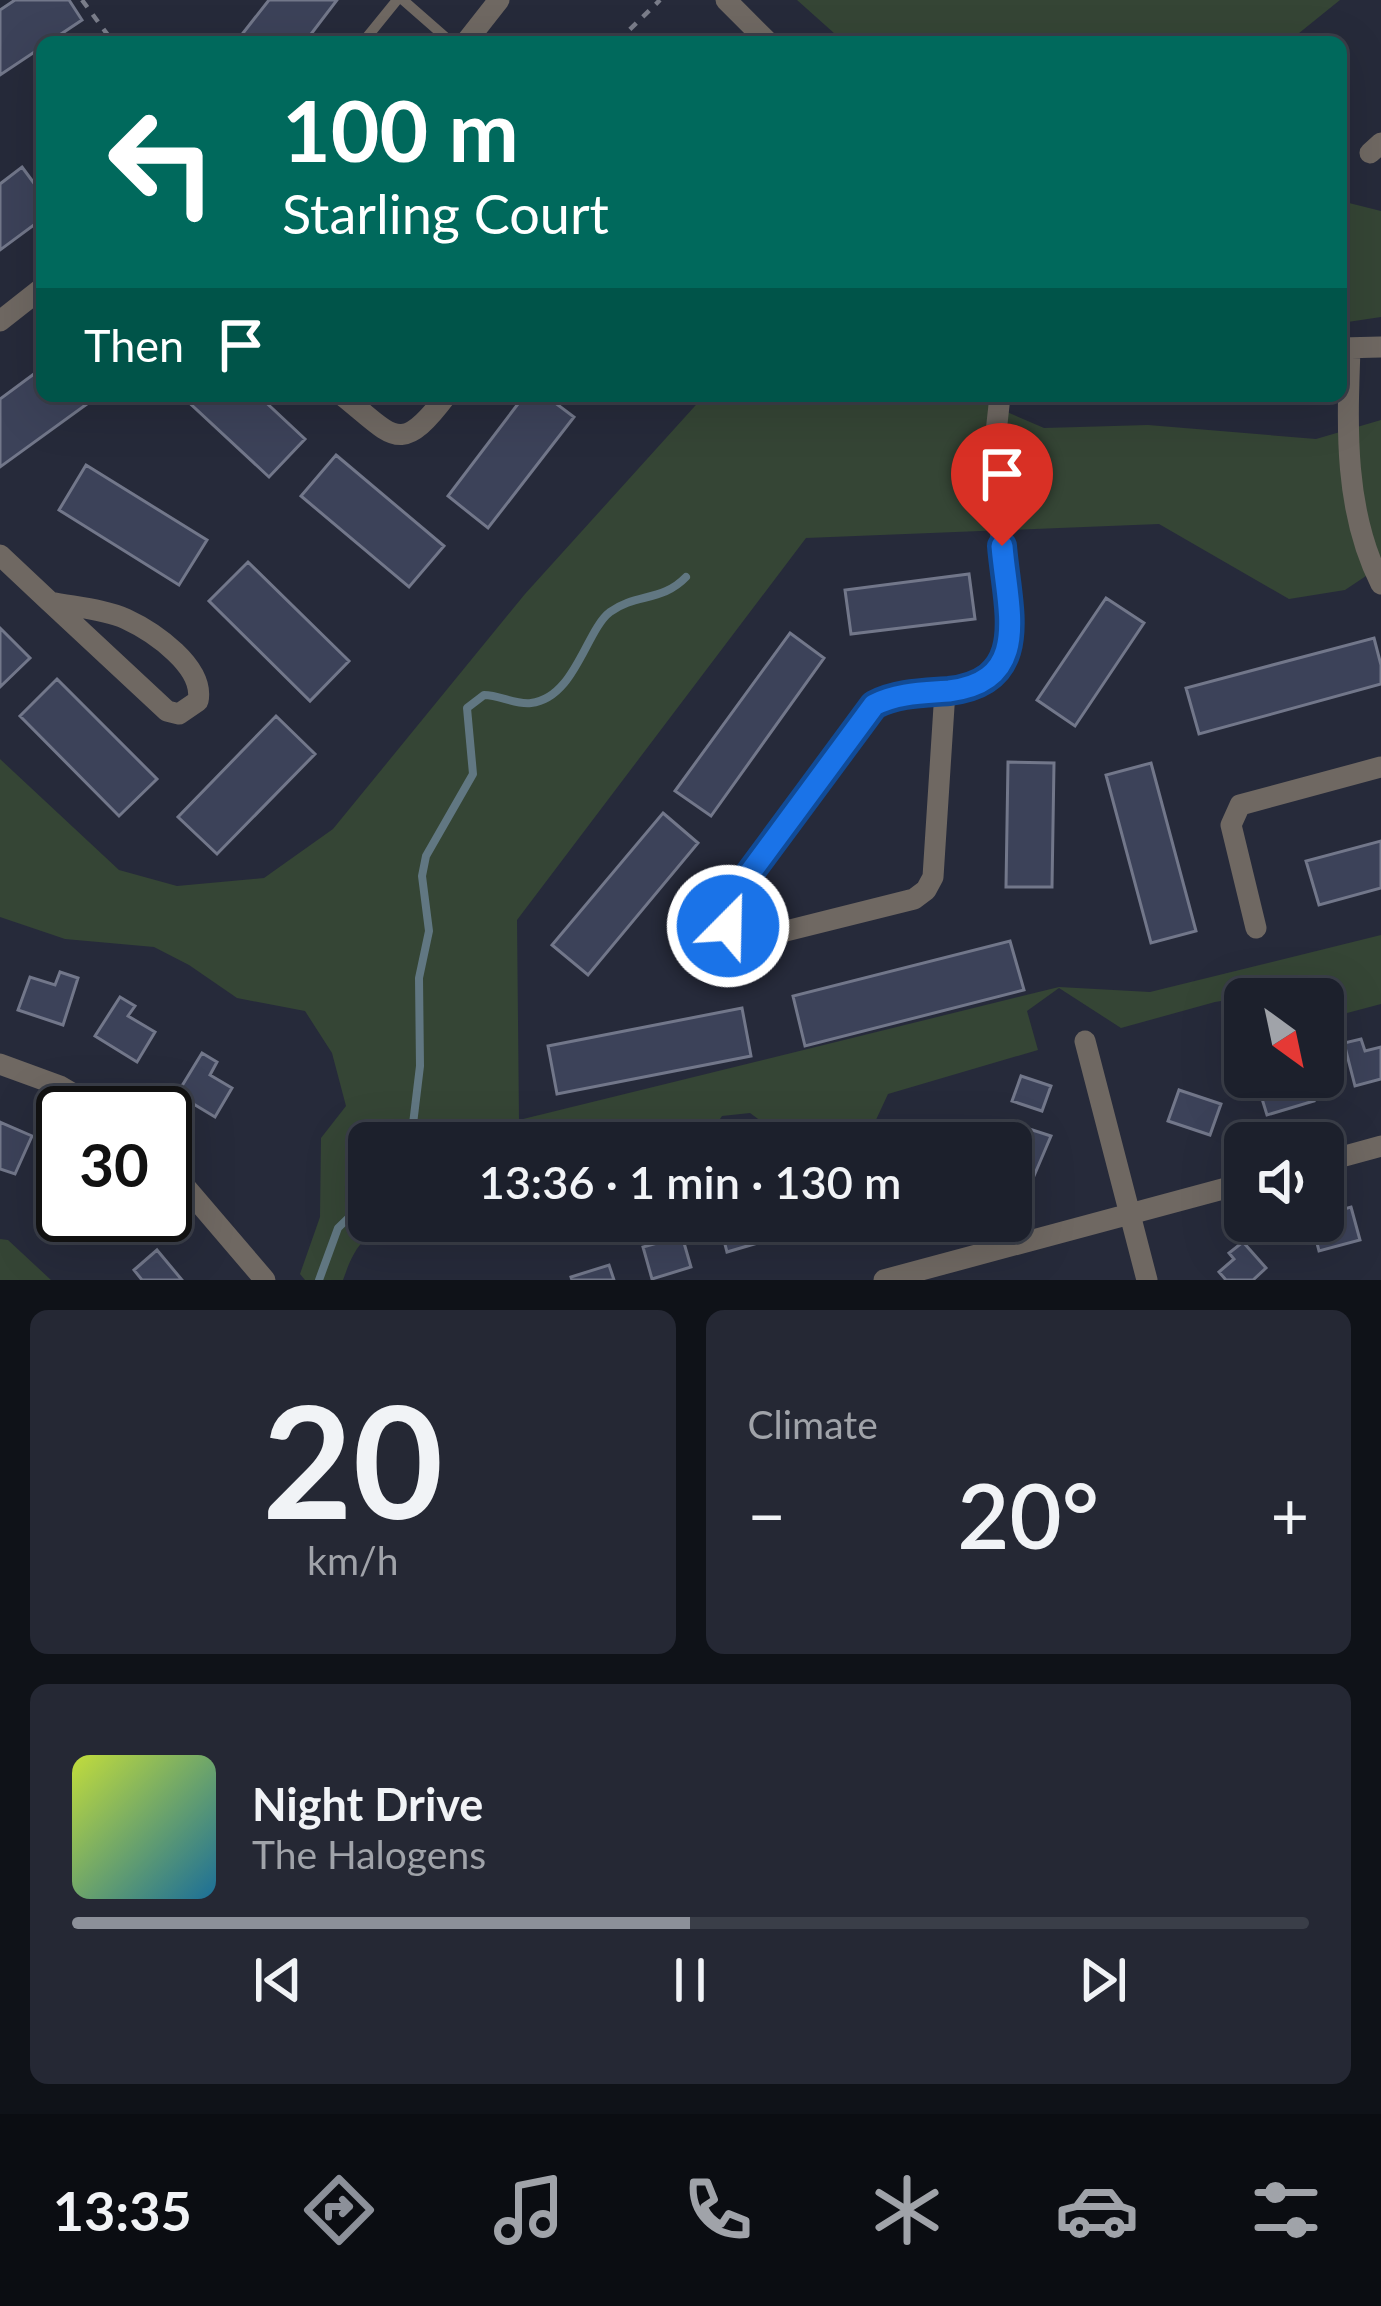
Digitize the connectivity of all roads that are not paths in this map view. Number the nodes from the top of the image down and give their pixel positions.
1 (400, 0) edge
2 (499, 0) edge
3 (726, 0) edge
4 (368, 36) edge
5 (444, 36) edge
6 (471, 36) edge
7 (762, 36) edge
8 (36, 293) edge
9 (0, 321) edge
10 (1381, 347) edge
11 (1347, 348) edge
12 (1347, 376) edge
13 (350, 402) edge
14 (442, 402) edge
15 (999, 402) edge
16 (0, 555) edge
17 (1381, 584) edge
18 (50, 602) junction
19 (945, 691) junction
20 (1381, 767) edge
21 (1256, 928) dead end
22 (1085, 1041) dead end
23 (0, 1064) edge
24 (62, 1086) edge
25 (1381, 1147) edge
26 (1344, 1157) edge
27 (1224, 1189) edge
28 (192, 1194) edge
29 (1130, 1214) junction
30 (266, 1280) edge
31 (884, 1280) edge
32 (1148, 1280) edge

1 - 4 lane
1 - 5 lane
2 - 6 street
3 - 7 street
8 - 9 street
10 - 11 street
12 - 17 street
13 - 14 street
15 - 19 street
16 - 18 street
18 - 18 street
19 - 19 street
20 - 21 street
22 - 29 street
23 - 24 street
25 - 26 street
27 - 29 street
28 - 30 street
29 - 31 street
29 - 32 street

